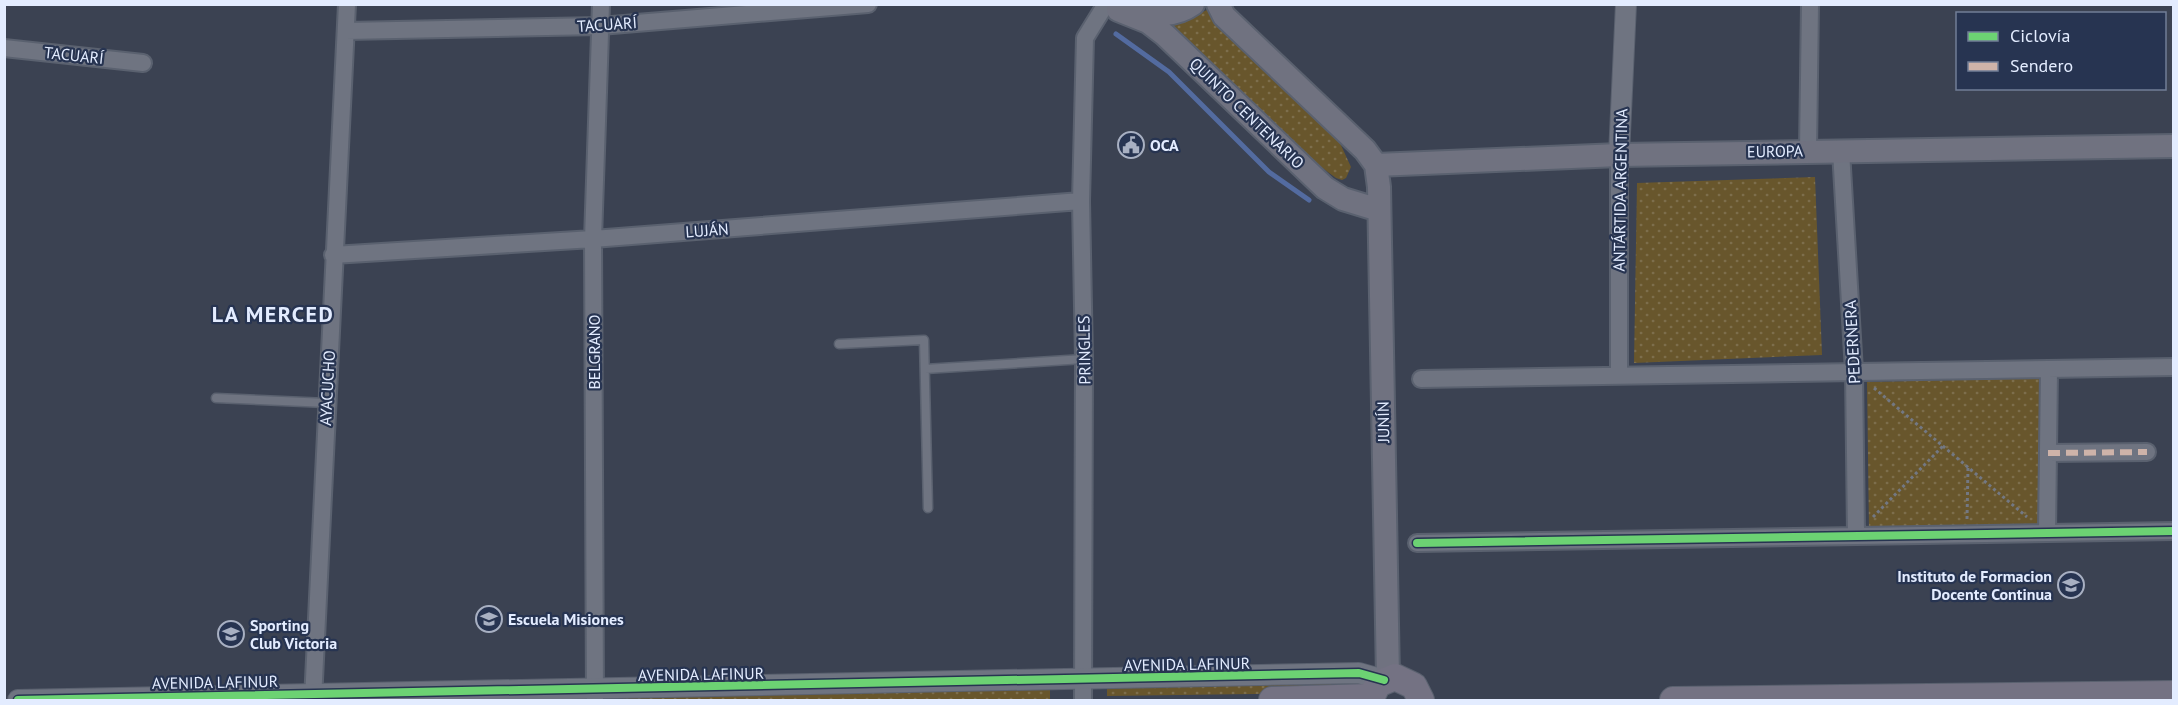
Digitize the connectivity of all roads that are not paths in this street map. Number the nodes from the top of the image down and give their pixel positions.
1 (347, 4) edge
2 (601, 4) edge
3 (868, 4) edge
4 (1193, 4) edge
5 (1218, 4) edge
6 (1626, 4) edge
7 (1810, 4) edge
8 (1111, 6) edge
9 (600, 26) junction
10 (346, 31) junction
11 (4, 48) edge
12 (143, 63) dead end
13 (2174, 146) edge
14 (1808, 151) junction
15 (1841, 151) junction
16 (1619, 155) junction
17 (1376, 165) junction
18 (1081, 201) junction
19 (1379, 210) junction
20 (593, 239) junction
21 (333, 255) junction
22 (839, 344) dead end
23 (1084, 359) junction
24 (2174, 367) edge
25 (925, 369) junction
26 (2049, 369) junction
27 (1854, 371) junction
28 (1619, 375) junction
29 (1420, 379) dead end
30 (216, 398) dead end
31 (327, 403) junction
32 (2147, 452) dead end
33 (2048, 453) junction
34 (928, 508) dead end
35 (2174, 531) edge
36 (1856, 534) junction
37 (2047, 534) junction
38 (1417, 543) dead end
39 (1083, 680) junction
40 (1378, 689) edge
41 (2174, 694) edge
42 (595, 695) edge
43 (313, 697) edge
44 (1962, 698) edge
45 (18, 700) edge
46 (1083, 700) edge
47 (1272, 700) edge
48 (1421, 700) edge
49 (1673, 700) edge

1 - 10 street, AYACUCHO
2 - 9 street, BELGRANO
3 - 9 street, TACUARÍ
4 - 8 main road
5 - 17 main road
6 - 16 street, ANTÁRTIDA ARGENTINA
7 - 14 street
8 - 18 street, PRINGLES
8 - 19 main road, QUINTO CENTENARIO
9 - 10 street, TACUARÍ
9 - 20 street, BELGRANO
10 - 21 street, AYACUCHO
11 - 12 street, TACUARÍ
13 - 15 main road, EUROPA
14 - 15 main road, EUROPA
14 - 16 main road, EUROPA
15 - 27 street, PEDERNERA
16 - 17 main road, EUROPA
16 - 28 street, ANTÁRTIDA ARGENTINA
17 - 19 main road, JUNÍN
18 - 20 street, LUJÁN
18 - 23 street, PRINGLES
19 - 40 main road, JUNÍN
20 - 21 street, LUJÁN
20 - 42 street, BELGRANO
21 - 31 street, AYACUCHO
22 - 25 lane
23 - 25 lane
23 - 39 street, PRINGLES
24 - 26 street
25 - 34 lane
26 - 27 street
26 - 33 street
27 - 28 street
27 - 36 street, PEDERNERA
28 - 29 street
30 - 31 lane
31 - 43 street, AYACUCHO
32 - 33 street
33 - 37 street
35 - 37 street
36 - 37 street
36 - 38 street
39 - 40 street, AVENIDA LAFINUR
39 - 42 street, AVENIDA LAFINUR
39 - 46 street, PRINGLES
40 - 47 main road
40 - 48 main road
41 - 44 main road
42 - 43 street, AVENIDA LAFINUR
43 - 45 street, AVENIDA LAFINUR
44 - 49 main road

